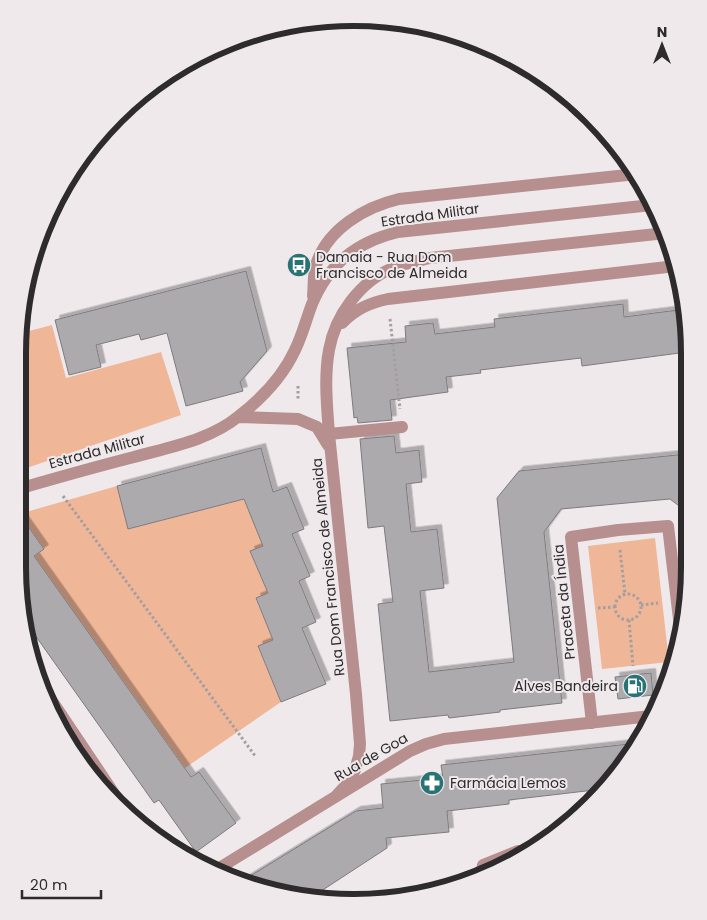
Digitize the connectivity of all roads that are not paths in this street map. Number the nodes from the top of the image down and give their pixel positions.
1 (628, 175) edge
2 (645, 206) edge
3 (658, 234) edge
4 (669, 267) edge
5 (313, 304) junction
6 (334, 330) junction
7 (238, 417) junction
8 (402, 427) road end
9 (329, 434) junction
10 (330, 449) junction
11 (26, 487) edge
12 (677, 612) edge
13 (644, 717) edge
14 (65, 720) edge
15 (592, 723) junction
16 (103, 777) edge
17 (337, 795) junction
18 (505, 856) edge
19 (222, 866) edge
20 (483, 867) edge

1 - 5 street
2 - 5 street, Estrada Militar
3 - 6 street
4 - 6 street
5 - 7 street, Estrada Militar
6 - 9 street, Rua Dom Francisco de Almeida
7 - 10 street
7 - 11 street, Estrada Militar
8 - 9 street
9 - 10 street, Rua Dom Francisco de Almeida
10 - 17 street, Rua Dom Francisco de Almeida
12 - 15 street, Praceta da Índia
13 - 15 street, Rua de Goa
14 - 16 street
15 - 17 street, Rua de Goa
17 - 19 street, Rua de Goa
18 - 20 street

